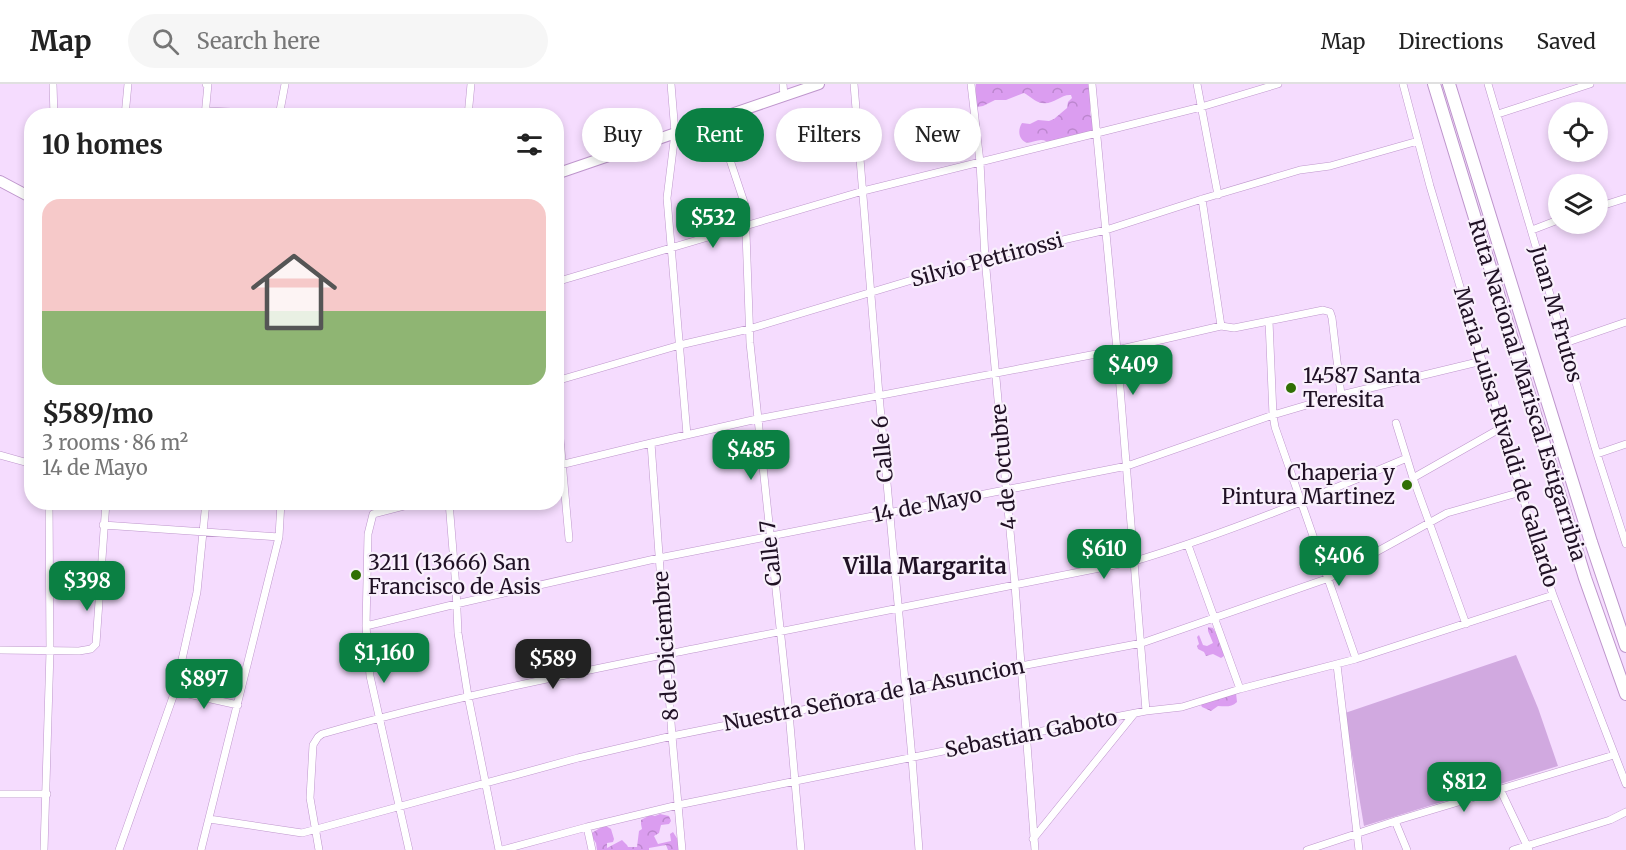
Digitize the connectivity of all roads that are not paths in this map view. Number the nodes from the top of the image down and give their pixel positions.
1 (53, 84) edge
2 (128, 84) edge
3 (206, 84) edge
4 (285, 84) edge
5 (471, 84) edge
6 (671, 84) edge
7 (783, 84) edge
8 (819, 84) edge
9 (854, 84) edge
10 (971, 84) edge
11 (1092, 84) edge
12 (1197, 84) edge
13 (1278, 84) edge
14 (1403, 84) edge
15 (1434, 84) edge
16 (1449, 84) edge
17 (1488, 84) edge
18 (1590, 84) edge
19 (784, 96) junction
20 (1201, 106) junction
21 (54, 108) edge
22 (126, 108) edge
23 (206, 108) edge
24 (280, 108) edge
25 (469, 108) edge
26 (749, 108) edge
27 (974, 108) edge
28 (1498, 114) junction
29 (675, 133) junction
30 (1097, 134) junction
31 (1418, 141) junction
32 (731, 162) edge
33 (980, 162) joint
34 (981, 162) edge
35 (564, 172) edge
36 (0, 181) edge
37 (863, 190) junction
38 (24, 194) edge
39 (1218, 195) junction
40 (1626, 198) edge
41 (1202, 199) junction
42 (1608, 204) edge
43 (1548, 224) edge
44 (746, 226) junction
45 (1106, 230) junction
46 (1532, 230) junction
47 (671, 248) junction
48 (985, 258) junction
49 (564, 280) edge
50 (871, 292) junction
51 (1269, 321) junction
52 (1626, 322) edge
53 (1221, 326) junction
54 (749, 329) junction
55 (1565, 343) junction
56 (680, 345) junction
57 (1117, 350) junction
58 (1482, 361) junction
59 (995, 373) junction
60 (564, 379) edge
61 (879, 395) junction
62 (1341, 395) junction
63 (1273, 415) junction
64 (757, 419) junction
65 (1396, 423) dead end
66 (1501, 428) junction
67 (687, 435) junction
68 (651, 442) junction
69 (1626, 444) edge
70 (1597, 454) junction
71 (0, 455) edge
72 (1407, 458) junction
73 (24, 462) edge
74 (564, 464) edge
75 (1127, 466) junction
76 (1413, 478) junction
77 (1006, 489) junction
78 (1521, 492) junction
79 (564, 502) edge
80 (1303, 502) junction
81 (49, 510) edge
82 (105, 510) edge
83 (205, 510) edge
84 (281, 510) edge
85 (389, 510) edge
86 (450, 510) edge
87 (889, 512) junction
88 (1429, 522) junction
89 (103, 525) junction
90 (203, 532) junction
91 (769, 535) junction
92 (279, 537) junction
93 (569, 539) dead end
94 (1626, 544) edge
95 (1188, 545) junction
96 (659, 558) junction
97 (1135, 561) junction
98 (1329, 578) junction
99 (1015, 585) junction
100 (1553, 595) junction
101 (456, 604) junction
102 (897, 608) junction
103 (1214, 617) junction
104 (1466, 624) junction
105 (366, 626) junction
106 (780, 632) junction
107 (1142, 643) junction
108 (1626, 646) edge
109 (0, 650) edge
110 (50, 651) junction
111 (666, 655) junction
112 (1356, 659) junction
113 (1336, 665) junction
114 (1021, 666) junction
115 (906, 689) junction
116 (1240, 689) junction
117 (175, 691) junction
118 (1626, 694) edge
119 (468, 696) junction
120 (238, 705) junction
121 (1146, 711) junction
122 (789, 713) junction
123 (1134, 714) junction
124 (379, 717) junction
125 (1027, 734) junction
126 (672, 736) junction
127 (1614, 754) junction
128 (912, 758) junction
129 (795, 781) junction
130 (486, 782) junction
131 (1626, 784) edge
132 (1500, 789) junction
133 (0, 794) edge
134 (47, 794) junction
135 (678, 805) junction
136 (400, 806) junction
137 (1626, 812) edge
138 (209, 819) junction
139 (1395, 821) junction
140 (587, 827) junction
141 (315, 830) junction
142 (1357, 833) junction
143 (1033, 838) junction
144 (1528, 848) edge
145 (44, 850) edge
146 (119, 850) edge
147 (201, 850) edge
148 (319, 850) edge
149 (409, 850) edge
150 (501, 850) edge
151 (591, 850) edge
152 (682, 850) edge
153 (801, 850) edge
154 (919, 850) edge
155 (1035, 850) edge
156 (1307, 850) edge
157 (1359, 850) edge
158 (1407, 850) edge
159 (1513, 850) edge

1 - 21 street
2 - 22 street
3 - 23 street
4 - 24 street
5 - 25 street
6 - 29 street
7 - 19 street
8 - 19 main road
9 - 37 street, Calle 6
10 - 27 street, 4 de Octubre
11 - 30 street
12 - 20 street
13 - 20 street
14 - 31 street, Maria Luisa Rivaldi de Gallardo
15 - 118 highway, Ruta Nacional Mariscal Estigarribia
16 - 108 highway, Ruta Nacional Mariscal Estigarribia
17 - 28 street, Juan M Frutos
18 - 28 street
19 - 26 main road
20 - 30 street
20 - 39 street
28 - 46 street, Juan M Frutos
29 - 35 main road
29 - 47 street
30 - 34 street
30 - 45 street
31 - 39 street, Silvio Pettirossi
31 - 58 street, Maria Luisa Rivaldi de Gallardo
32 - 44 street, Calle 7
33 - 37 street
33 - 48 street, 4 de Octubre
36 - 38 main road
37 - 44 street
37 - 50 street, Calle 6
39 - 41 street, Silvio Pettirossi
40 - 42 street
41 - 45 street, Silvio Pettirossi
41 - 53 street
43 - 46 street
44 - 47 street
44 - 54 street, Calle 7
45 - 48 street, Silvio Pettirossi
45 - 57 street
46 - 55 street, Juan M Frutos
47 - 49 street
47 - 56 street
48 - 50 street, Silvio Pettirossi
48 - 59 street, 4 de Octubre
50 - 54 street, Silvio Pettirossi
50 - 61 street, Calle 6
51 - 53 street
51 - 62 street
51 - 63 street
52 - 55 street
53 - 57 street
54 - 56 street, Silvio Pettirossi
54 - 64 street, Calle 7
55 - 70 street, Juan M Frutos
56 - 60 street, Silvio Pettirossi
56 - 67 street
57 - 59 street
57 - 75 street
58 - 62 street, 14 de Mayo
58 - 66 street, Maria Luisa Rivaldi de Gallardo
59 - 61 street
59 - 77 street, 4 de Octubre
61 - 64 street
61 - 87 street, Calle 6
62 - 63 street, 14 de Mayo
63 - 75 street, 14 de Mayo
63 - 80 street
64 - 67 street
64 - 91 street, Calle 7
65 - 72 street
66 - 76 street
66 - 78 street, Maria Luisa Rivaldi de Gallardo
67 - 68 street
68 - 74 street
68 - 96 street, 8 de Diciembre
69 - 70 street
70 - 94 street, Juan M Frutos
71 - 73 street
72 - 76 street
72 - 80 street
75 - 77 street, 14 de Mayo
75 - 97 street
76 - 88 street
77 - 87 street, 14 de Mayo
77 - 99 street, 4 de Octubre
78 - 88 street, Nuestra Señora de la Asuncion
78 - 100 street, Maria Luisa Rivaldi de Gallardo
79 - 93 street
80 - 95 street
80 - 98 street
81 - 110 street
82 - 89 street
83 - 90 street
84 - 92 street
85 - 105 street
86 - 101 street
87 - 91 street, 14 de Mayo
87 - 102 street, Calle 6
88 - 98 street, Nuestra Señora de la Asuncion
88 - 104 street
89 - 90 street
89 - 110 street
90 - 92 street
90 - 117 street
91 - 96 street, 14 de Mayo
91 - 106 street, Calle 7
92 - 120 street
95 - 97 street
95 - 103 street
96 - 101 street, 14 de Mayo
96 - 111 street, 8 de Diciembre
97 - 99 street
97 - 107 street
98 - 103 street, Nuestra Señora de la Asuncion
98 - 112 street
99 - 102 street
99 - 114 street, 4 de Octubre
100 - 104 street, Sebastian Gaboto
100 - 127 street, Maria Luisa Rivaldi de Gallardo
101 - 105 street, 14 de Mayo
101 - 119 street
102 - 106 street
102 - 115 street, Calle 6
103 - 107 street, Nuestra Señora de la Asuncion
103 - 116 street
104 - 112 street, Sebastian Gaboto
105 - 124 street
106 - 111 street
106 - 122 street, Calle 7
107 - 114 street, Nuestra Señora de la Asuncion
107 - 121 street
109 - 110 street
110 - 134 street
111 - 119 street
111 - 126 street, 8 de Diciembre
112 - 113 street, Sebastian Gaboto
113 - 116 street, Sebastian Gaboto
113 - 142 street
114 - 115 street, Nuestra Señora de la Asuncion
114 - 125 street, 4 de Octubre
115 - 122 street, Nuestra Señora de la Asuncion
115 - 128 street, Calle 6
116 - 121 street, Sebastian Gaboto
117 - 120 street
117 - 146 street
119 - 124 street
119 - 130 street
120 - 138 street
121 - 123 street, Sebastian Gaboto
122 - 126 street, Nuestra Señora de la Asuncion
122 - 129 street, Calle 7
123 - 125 street, Sebastian Gaboto
123 - 143 street
124 - 136 street
124 - 141 street
125 - 128 street, Sebastian Gaboto
125 - 143 street, 4 de Octubre
126 - 130 street, Nuestra Señora de la Asuncion
126 - 135 street, 8 de Diciembre
127 - 131 street, Maria Luisa Rivaldi de Gallardo
127 - 132 street
128 - 129 street, Sebastian Gaboto
128 - 154 street, Calle 6
129 - 135 street, Sebastian Gaboto
129 - 153 street, Calle 7
130 - 136 street, Nuestra Señora de la Asuncion
130 - 150 street
132 - 139 street
132 - 144 street
133 - 134 street
134 - 145 street
135 - 140 street, Sebastian Gaboto
135 - 152 street, 8 de Diciembre
136 - 141 street, Nuestra Señora de la Asuncion
136 - 149 street
137 - 144 street
138 - 141 street, Nuestra Señora de la Asuncion
138 - 147 street
139 - 142 street
139 - 158 street
140 - 150 street, Sebastian Gaboto
140 - 151 street
141 - 148 street
142 - 156 street
142 - 157 street
143 - 155 street, 4 de Octubre
144 - 159 street

